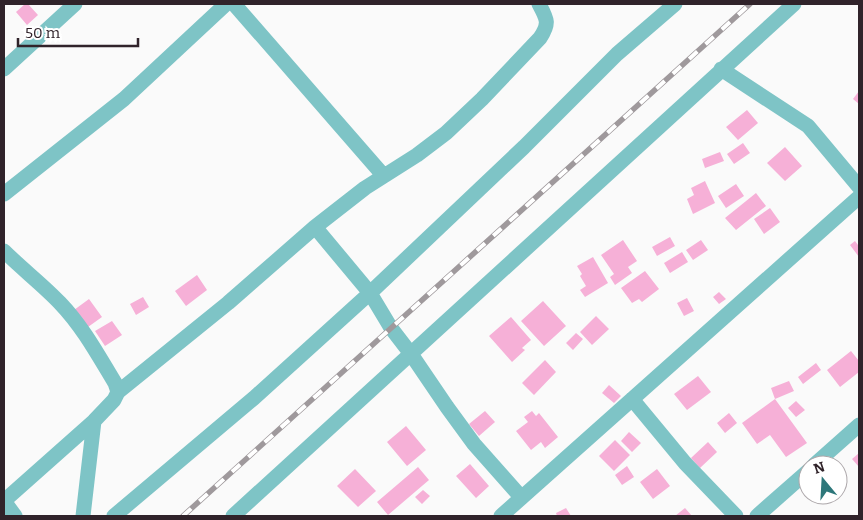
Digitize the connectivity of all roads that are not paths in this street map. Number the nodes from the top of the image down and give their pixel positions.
1 (75, 4) edge
2 (226, 4) edge
3 (234, 4) edge
4 (539, 4) edge
5 (675, 4) edge
6 (794, 4) edge
7 (4, 69) edge
8 (721, 69) junction
9 (383, 175) junction
10 (859, 187) edge
11 (4, 194) edge
12 (859, 197) edge
13 (315, 227) junction
14 (4, 251) edge
15 (370, 294) junction
16 (411, 354) junction
17 (118, 392) junction
18 (632, 399) junction
19 (94, 421) junction
20 (859, 425) edge
21 (825, 455) edge
22 (798, 480) edge
23 (521, 497) junction
24 (4, 501) edge
25 (15, 516) edge
26 (83, 516) edge
27 (114, 516) edge
28 (233, 516) edge
29 (501, 516) edge
30 (736, 516) edge
31 (757, 516) edge

1 - 7 street
2 - 11 street
3 - 9 street
4 - 9 street
5 - 15 street
6 - 8 street
8 - 10 street
8 - 16 street
9 - 13 street
12 - 18 street
13 - 15 street
13 - 17 street
14 - 17 street
15 - 16 street
15 - 27 street
16 - 23 street
16 - 28 street
17 - 19 street
18 - 23 street
18 - 30 street
19 - 24 street
19 - 26 street
20 - 21 street
22 - 31 street
23 - 29 street
24 - 25 street

